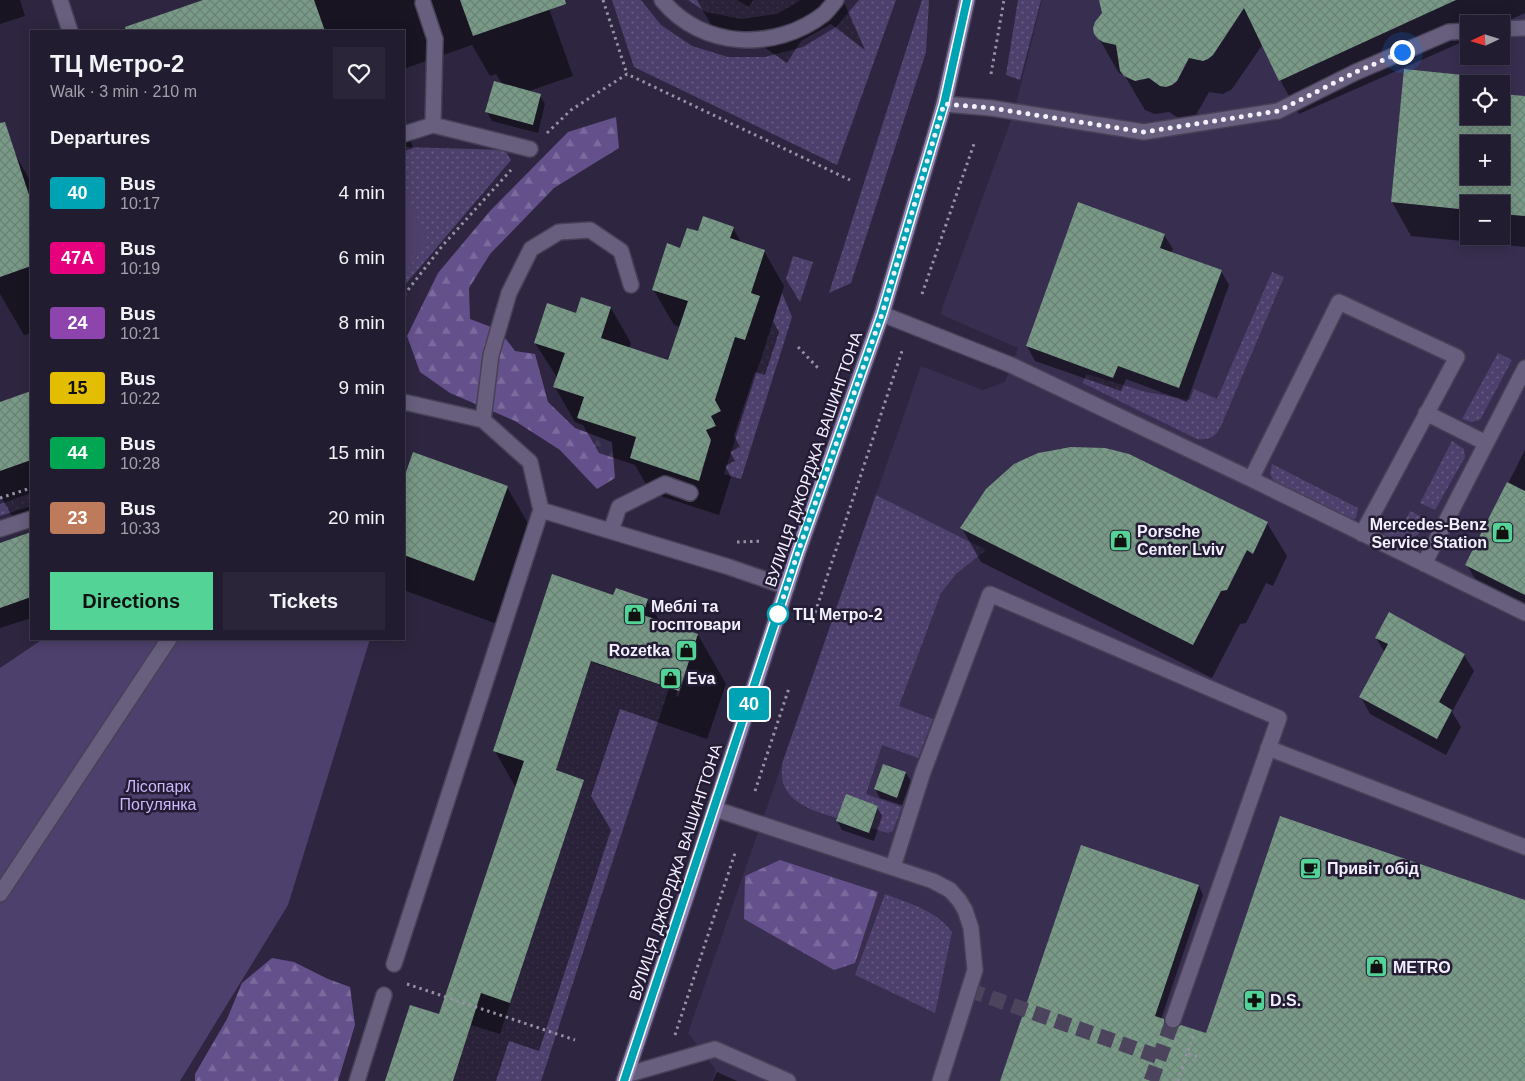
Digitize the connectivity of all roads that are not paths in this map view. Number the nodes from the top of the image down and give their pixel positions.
1 (60, 0) edge
2 (662, 0) edge
3 (836, 0) edge
4 (967, 0) edge
5 (423, 3) dead end
6 (1525, 28) edge
7 (1510, 29) edge
8 (70, 30) edge
9 (1460, 31) edge
10 (944, 104) junction
11 (433, 125) junction
12 (405, 134) edge
13 (530, 149) road end
14 (631, 285) dead end
15 (882, 314) junction
16 (1525, 368) edge
17 (405, 402) edge
18 (1426, 414) junction
19 (483, 420) junction
20 (1486, 443) junction
21 (1252, 479) junction
22 (690, 493) dead end
23 (541, 510) junction
24 (30, 519) edge
25 (0, 529) edge
26 (611, 531) junction
27 (1362, 534) junction
28 (1424, 564) junction
29 (787, 587) junction
30 (1525, 613) edge
31 (168, 640) edge
32 (1268, 748) junction
33 (714, 809) junction
34 (1525, 847) edge
35 (893, 867) junction
36 (0, 894) edge
37 (394, 964) dead end
38 (384, 995) dead end
39 (1173, 1020) tunnel mouth
40 (625, 1078) edge
41 (358, 1081) edge
42 (788, 1081) edge
43 (940, 1081) edge

1 - 8 street
2 - 3 street
4 - 10 main road, ВУЛИЦЯ ДЖОРДЖА ВАШИНГТОНА
5 - 11 street
6 - 7 street
9 - 10 street
10 - 15 main road, ВУЛИЦЯ ДЖОРДЖА ВАШИНГТОНА
11 - 12 street
11 - 13 street
14 - 19 street
15 - 21 street
15 - 29 main road, ВУЛИЦЯ ДЖОРДЖА ВАШИНГТОНА
16 - 20 street
17 - 19 street
18 - 20 street
18 - 21 street
18 - 27 street
19 - 23 street
20 - 28 street
21 - 27 street
22 - 26 street
23 - 26 street
23 - 37 street
24 - 25 street
26 - 29 street
27 - 28 street
28 - 30 street
29 - 33 main road, ВУЛИЦЯ ДЖОРДЖА ВАШИНГТОНА
31 - 36 street
32 - 34 street
32 - 35 street
32 - 39 street
33 - 35 street
33 - 40 main road, ВУЛИЦЯ ДЖОРДЖА ВАШИНГТОНА
35 - 43 street
38 - 41 street
40 - 42 street

